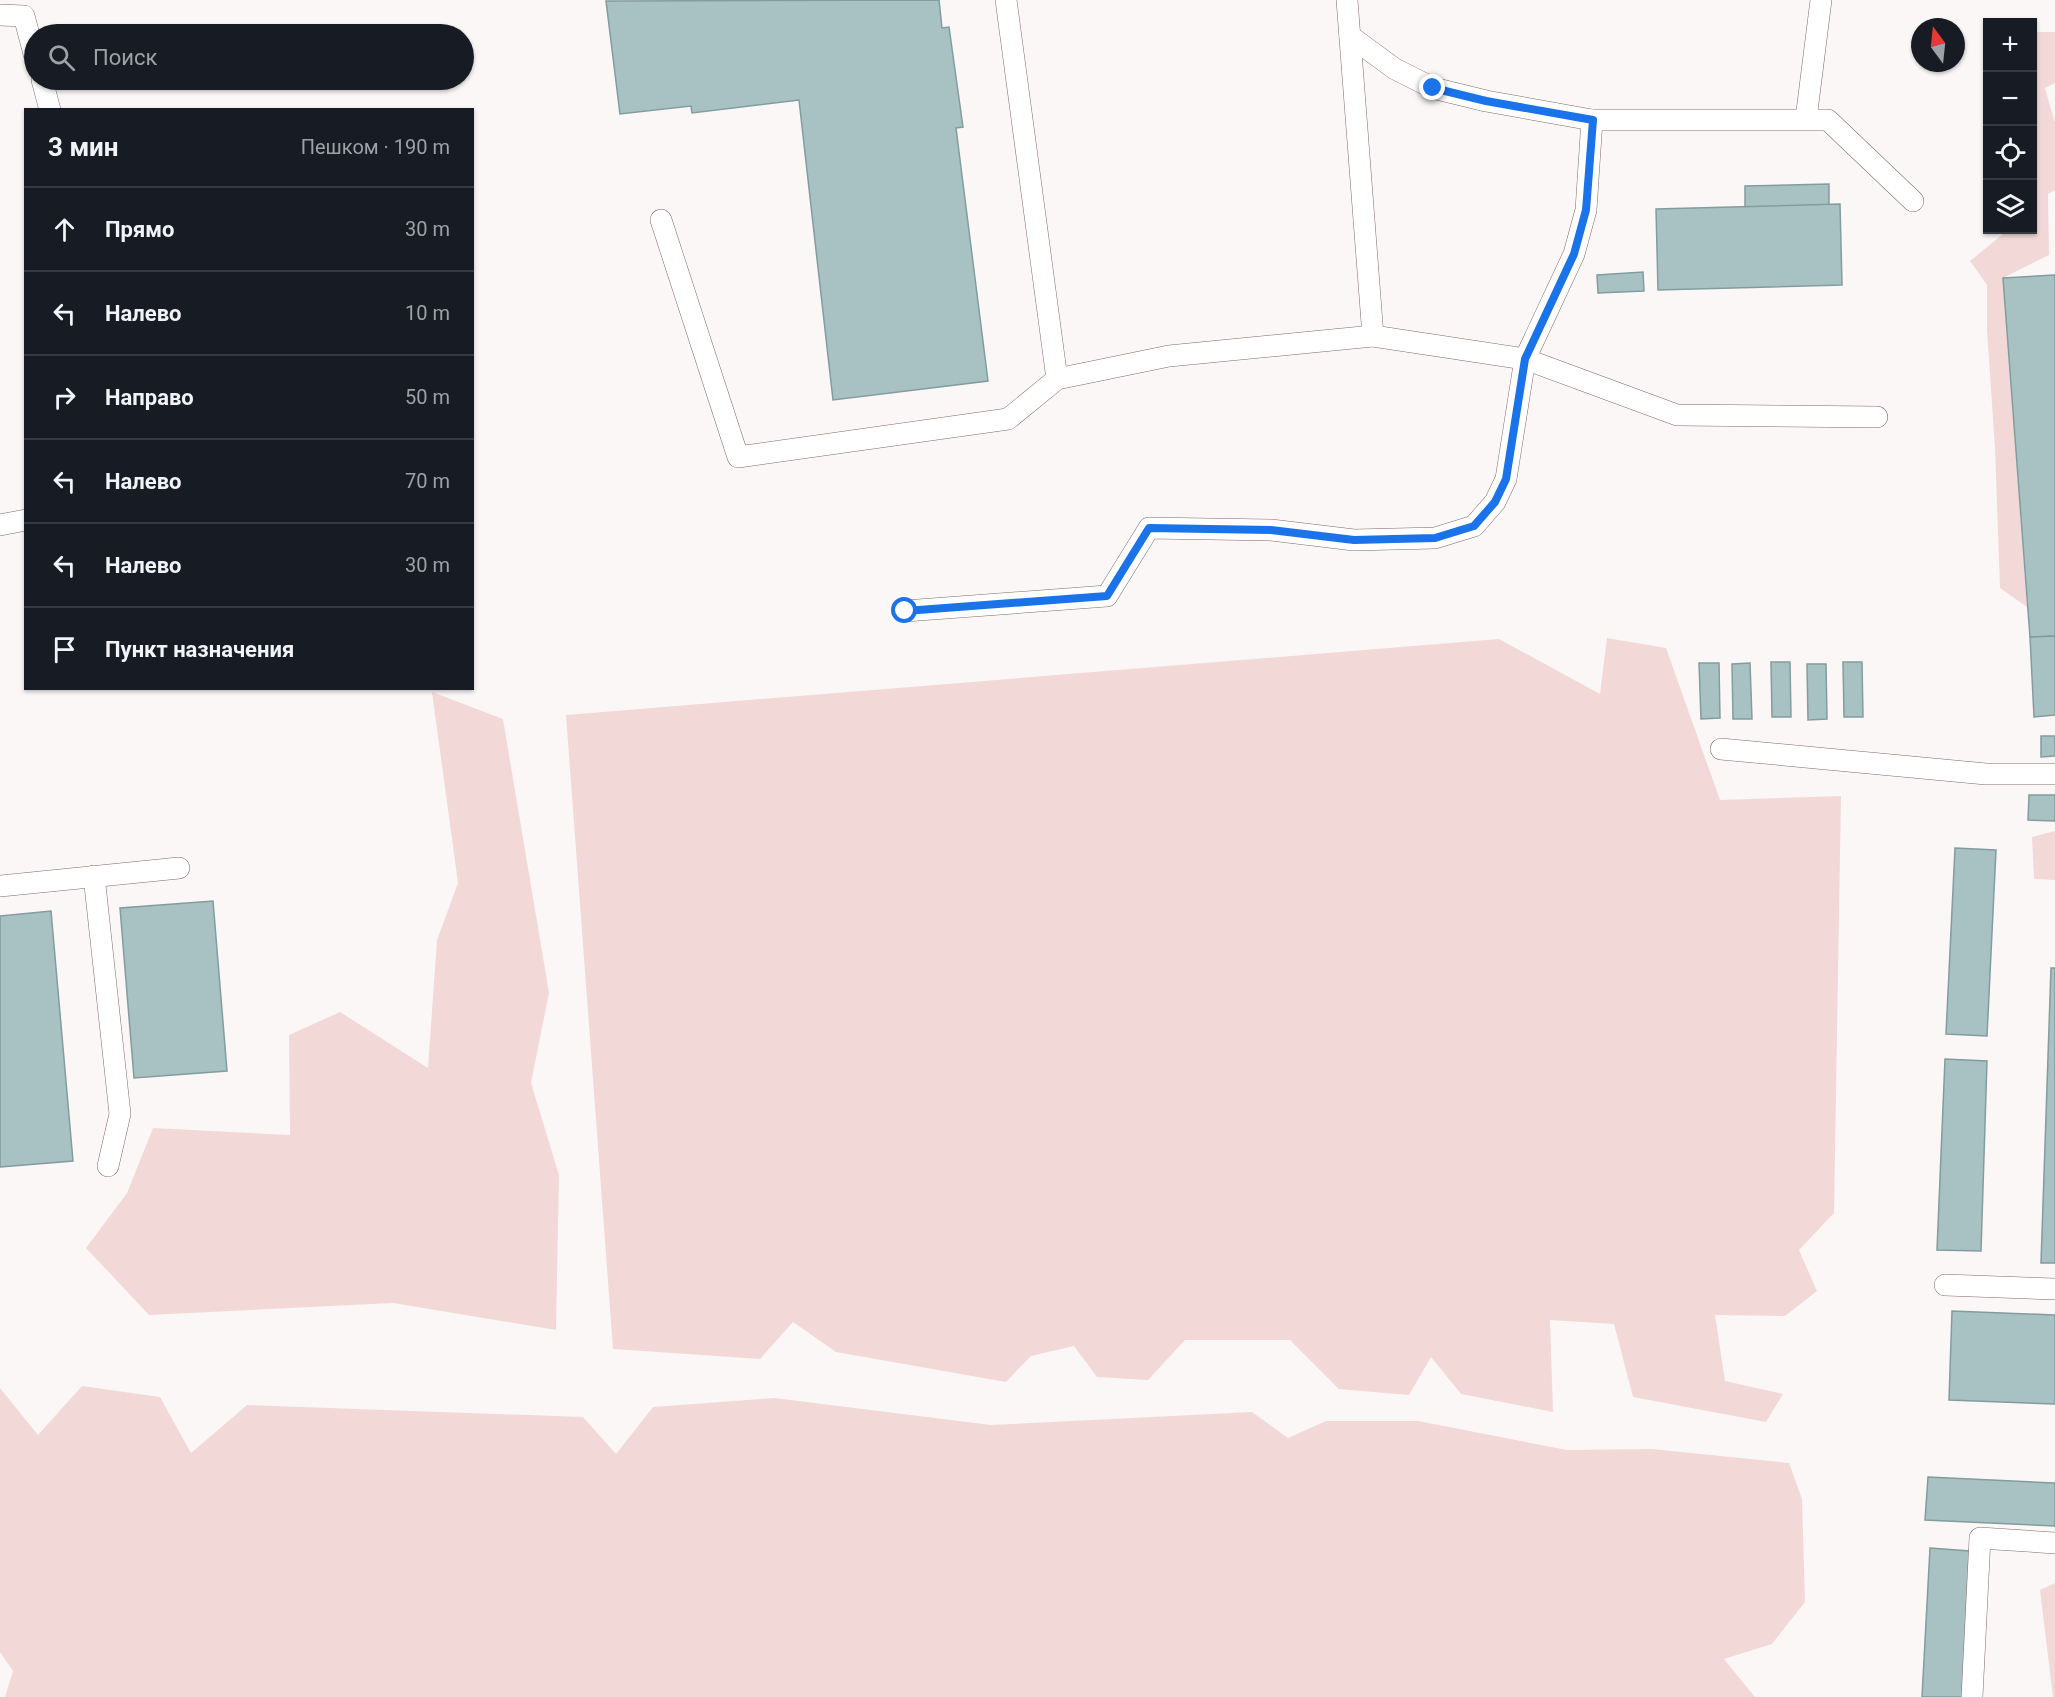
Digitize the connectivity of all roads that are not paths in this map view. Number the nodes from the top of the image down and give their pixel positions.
1 (1006, 0) edge
2 (1347, 0) edge
3 (1821, 0) edge
4 (0, 15) edge
5 (26, 24) edge
6 (1350, 36) junction
7 (45, 90) edge
8 (49, 108) edge
9 (1806, 119) junction
10 (1593, 120) junction
11 (1913, 201) dead end
12 (661, 220) dead end
13 (1373, 336) junction
14 (1525, 359) junction
15 (1057, 379) junction
16 (1876, 417) dead end
17 (24, 520) edge
18 (0, 525) edge
19 (905, 611) dead end
20 (1721, 749) dead end
21 (2055, 774) edge
22 (179, 867) dead end
23 (94, 876) junction
24 (0, 885) edge
25 (108, 1166) dead end
26 (1945, 1285) dead end
27 (2055, 1289) edge
28 (2055, 1543) edge
29 (1972, 1697) edge

1 - 15 lane
2 - 6 lane
3 - 9 lane
4 - 5 lane
6 - 10 lane
6 - 13 lane
7 - 8 lane
9 - 10 lane
9 - 11 lane
10 - 14 lane
12 - 15 lane
13 - 14 lane
13 - 15 lane
14 - 16 lane
14 - 19 lane
17 - 18 lane
20 - 21 lane
22 - 23 lane
23 - 24 lane
23 - 25 lane
26 - 27 lane
28 - 29 lane

